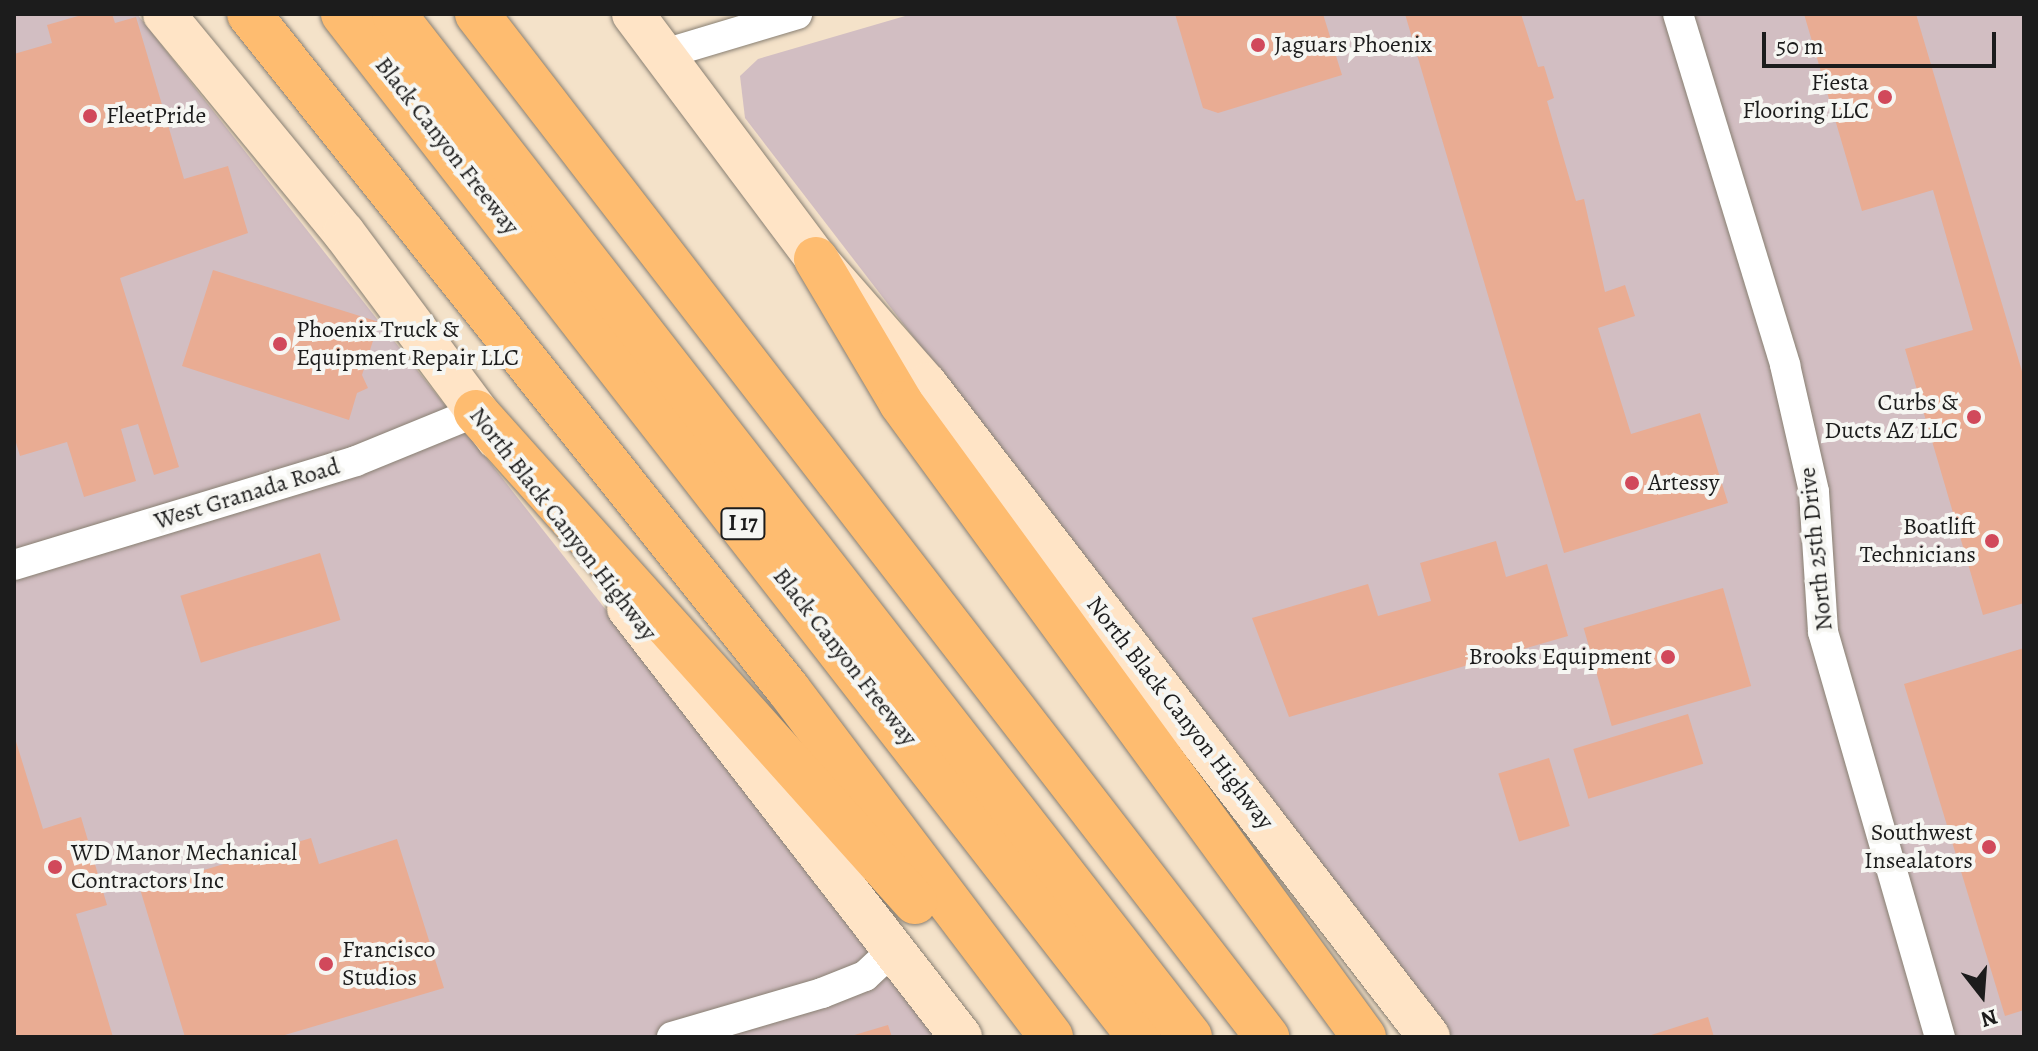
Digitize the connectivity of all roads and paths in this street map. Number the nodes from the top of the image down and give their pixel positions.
1 (164, 14) edge
2 (249, 14) edge
3 (343, 14) edge
4 (394, 14) edge
5 (477, 14) edge
6 (633, 14) edge
7 (797, 14) edge
8 (1678, 14) edge
9 (664, 54) junction
10 (816, 259) junction
11 (476, 412) junction
12 (14, 565) edge
13 (892, 951) junction
14 (672, 1037) edge
15 (961, 1037) edge
16 (1040, 1037) edge
17 (1051, 1037) edge
18 (1139, 1037) edge
19 (1190, 1037) edge
20 (1267, 1037) edge
21 (1364, 1037) edge
22 (1429, 1037) edge
23 (1940, 1037) edge

1 - 11 main road, North Black Canyon Highway
2 - 17 highway
3 - 18 highway, Black Canyon Freeway / I 17
4 - 19 highway
5 - 20 highway
6 - 9 main road, North Black Canyon Highway
7 - 9 street
8 - 23 street, North 25th Drive
9 - 10 main road, North Black Canyon Highway
10 - 21 highway
10 - 22 main road, North Black Canyon Highway
11 - 12 street, West Granada Road
11 - 13 main road, North Black Canyon Highway
11 - 16 highway
13 - 14 street
13 - 15 main road, North Black Canyon Highway

